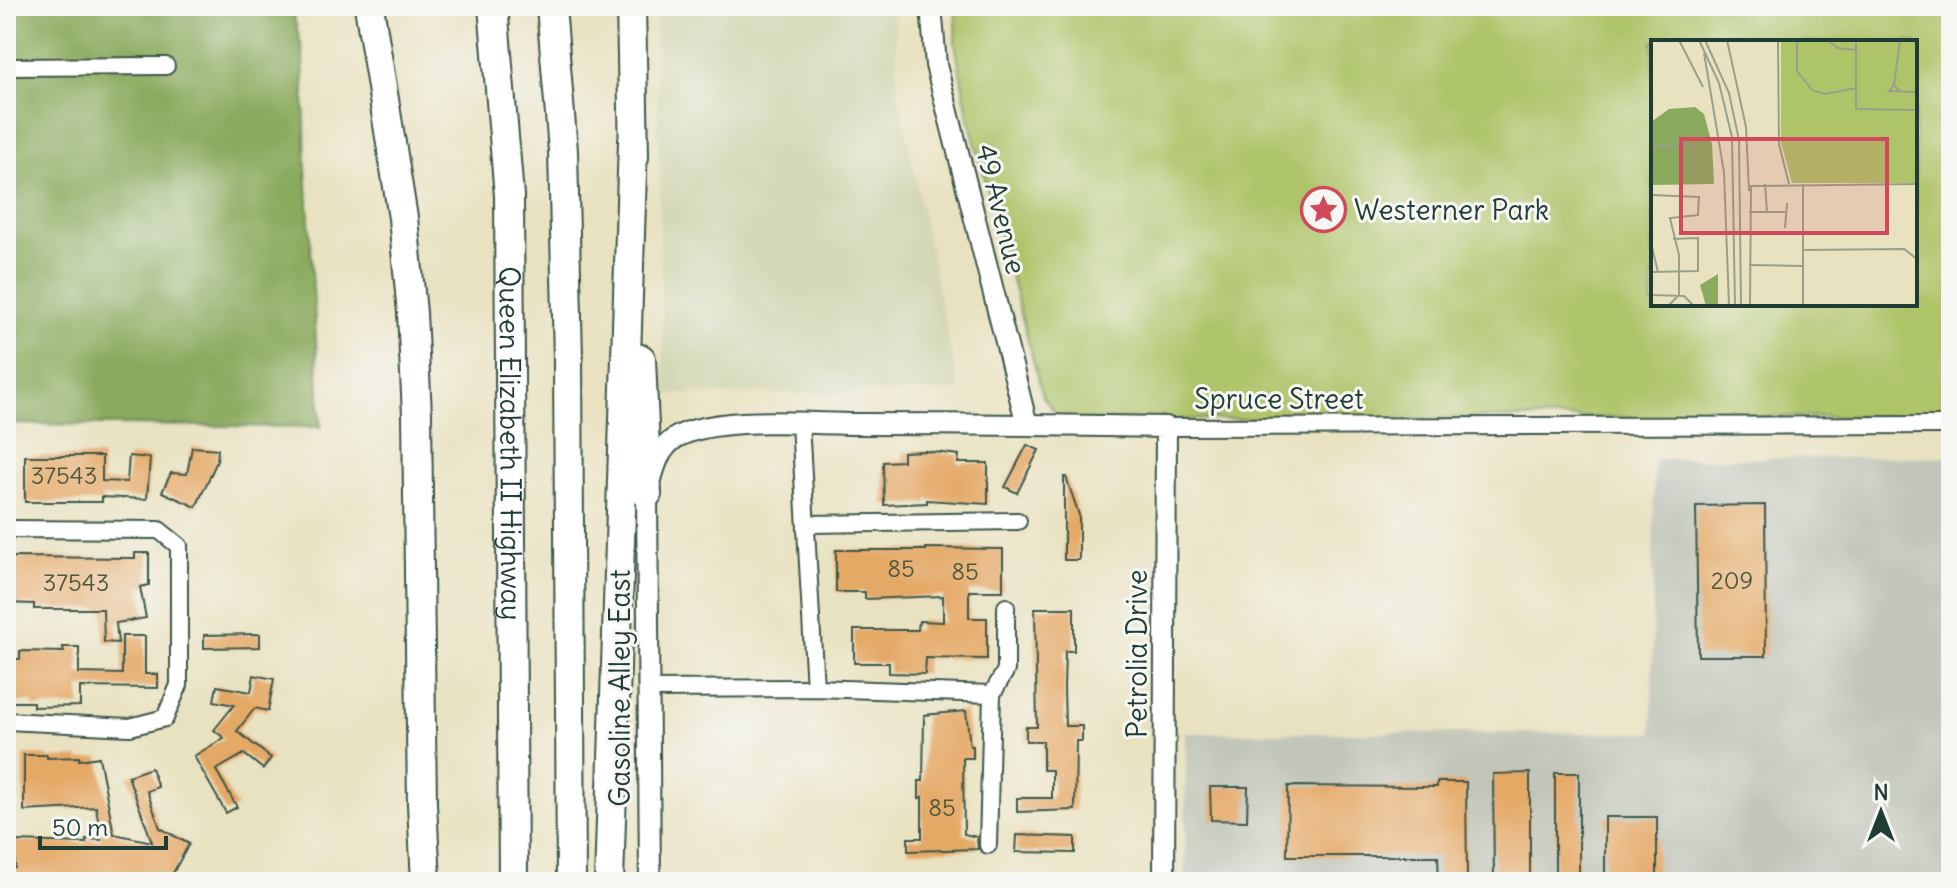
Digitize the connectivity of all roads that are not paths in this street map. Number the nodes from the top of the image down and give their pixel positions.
1 (369, 6) edge
2 (493, 6) edge
3 (551, 6) edge
4 (631, 6) edge
5 (931, 6) edge
6 (166, 66) dead end
7 (6, 67) edge
8 (633, 141) junction
9 (800, 423) junction
10 (1027, 425) junction
11 (1951, 425) edge
12 (1166, 427) junction
13 (647, 494) junction
14 (1018, 521) dead end
15 (807, 524) junction
16 (6, 529) edge
17 (1006, 607) dead end
18 (815, 688) junction
19 (647, 689) junction
20 (992, 694) junction
21 (6, 721) edge
22 (988, 845) dead end
23 (426, 882) edge
24 (513, 882) edge
25 (571, 882) edge
26 (609, 882) edge
27 (650, 882) edge
28 (1164, 882) edge

1 - 23 highway
2 - 24 highway, Queen Elizabeth II Highway
3 - 25 highway, Queen Elizabeth II Highway
4 - 8 highway
5 - 10 street, 49 Avenue
6 - 7 street
8 - 13 highway
8 - 26 highway
9 - 10 street, Spruce Street
9 - 13 street, Spruce Street
9 - 15 street
10 - 12 street, Spruce Street
11 - 12 street, Spruce Street
12 - 28 street, Petrolia Drive
13 - 19 street, Gasoline Alley East
14 - 15 street
15 - 18 street
16 - 21 street
17 - 20 street
18 - 19 street
18 - 20 street
19 - 27 street, Gasoline Alley East
20 - 22 street

